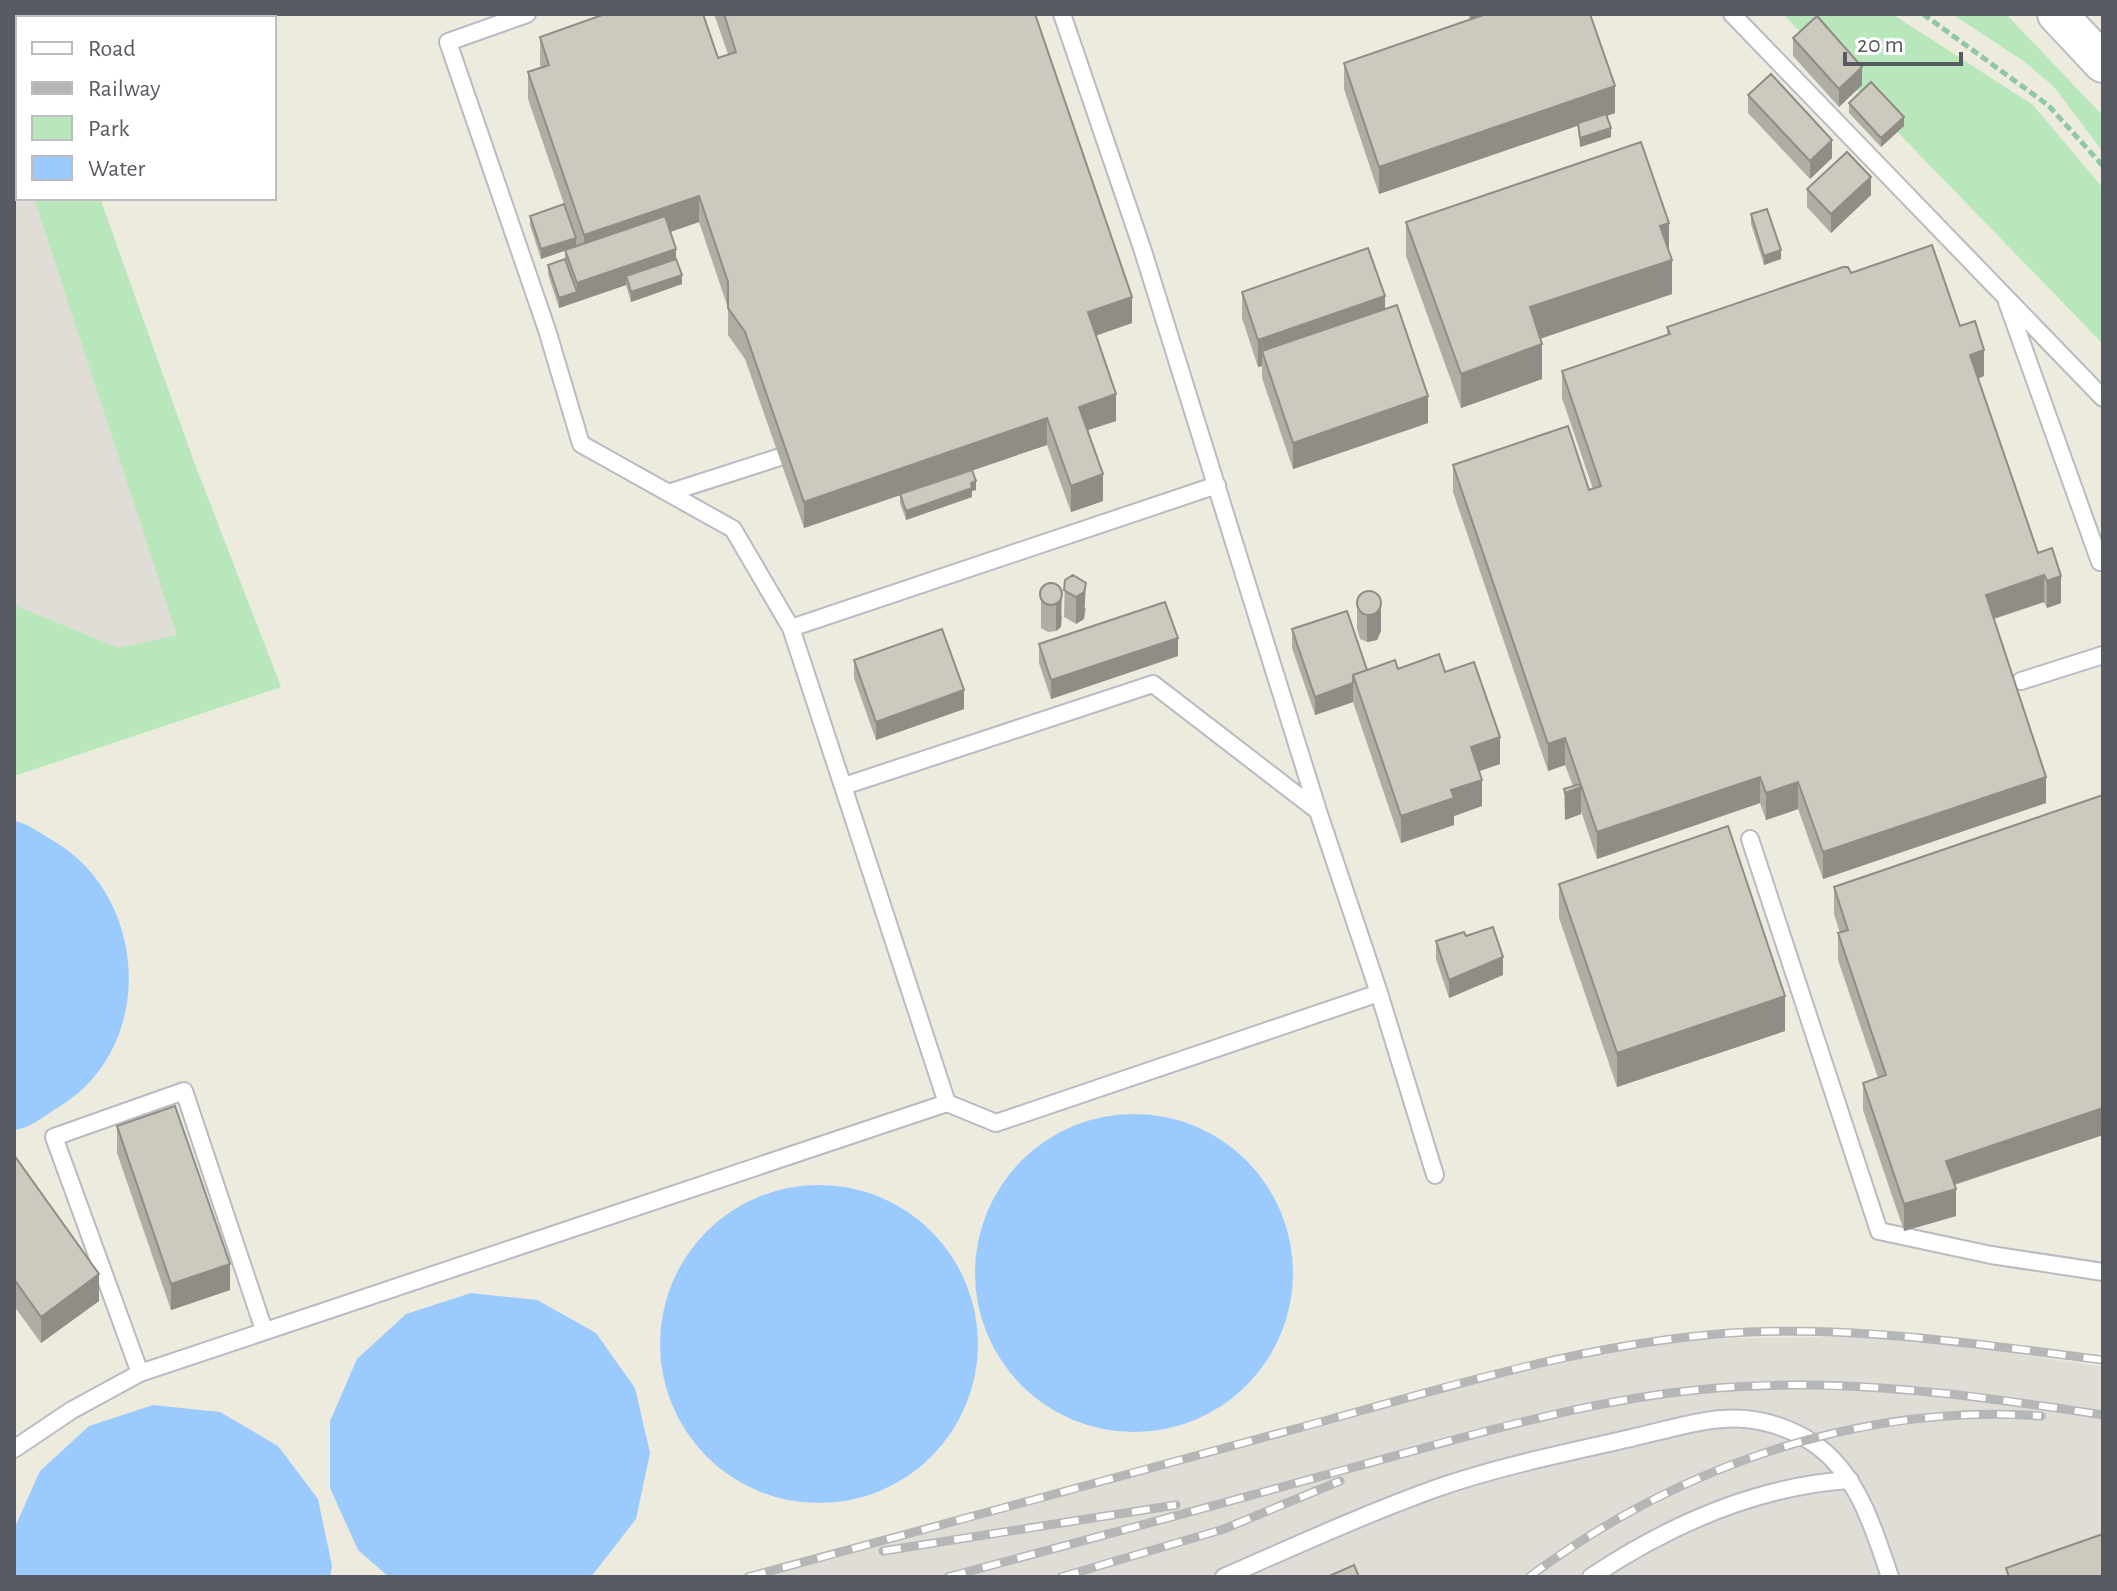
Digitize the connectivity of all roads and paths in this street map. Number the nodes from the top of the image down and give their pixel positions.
1 (527, 14) edge
2 (1062, 14) edge
3 (1732, 14) edge
4 (1923, 14) edge
5 (2057, 14) edge
6 (2103, 63) edge
7 (2103, 166) edge
8 (2005, 296) junction
9 (2103, 398) edge
10 (780, 457) edge
11 (1217, 485) junction
12 (671, 492) junction
13 (2103, 561) edge
14 (791, 628) junction
15 (2103, 655) edge
16 (2021, 681) dead end
17 (844, 786) junction
18 (1318, 811) junction
19 (1750, 839) dead end
20 (1379, 993) junction
21 (947, 1103) junction
22 (1435, 1175) dead end
23 (2103, 1272) edge
24 (264, 1330) junction
25 (140, 1373) junction
26 (14, 1449) edge
27 (1850, 1480) junction
28 (1224, 1577) edge
29 (1591, 1577) edge
30 (1890, 1577) edge

1 - 12 lane
2 - 11 lane
3 - 8 lane
4 - 7 path
5 - 6 street
8 - 9 lane
8 - 13 lane
10 - 12 lane
11 - 14 lane
11 - 18 lane
12 - 14 lane
14 - 17 lane
15 - 16 lane
17 - 18 lane
17 - 21 lane
18 - 20 lane
19 - 23 lane
20 - 21 lane
20 - 22 lane
21 - 24 lane
24 - 25 lane
24 - 25 lane
25 - 26 lane
27 - 28 lane
27 - 29 lane
27 - 30 lane

